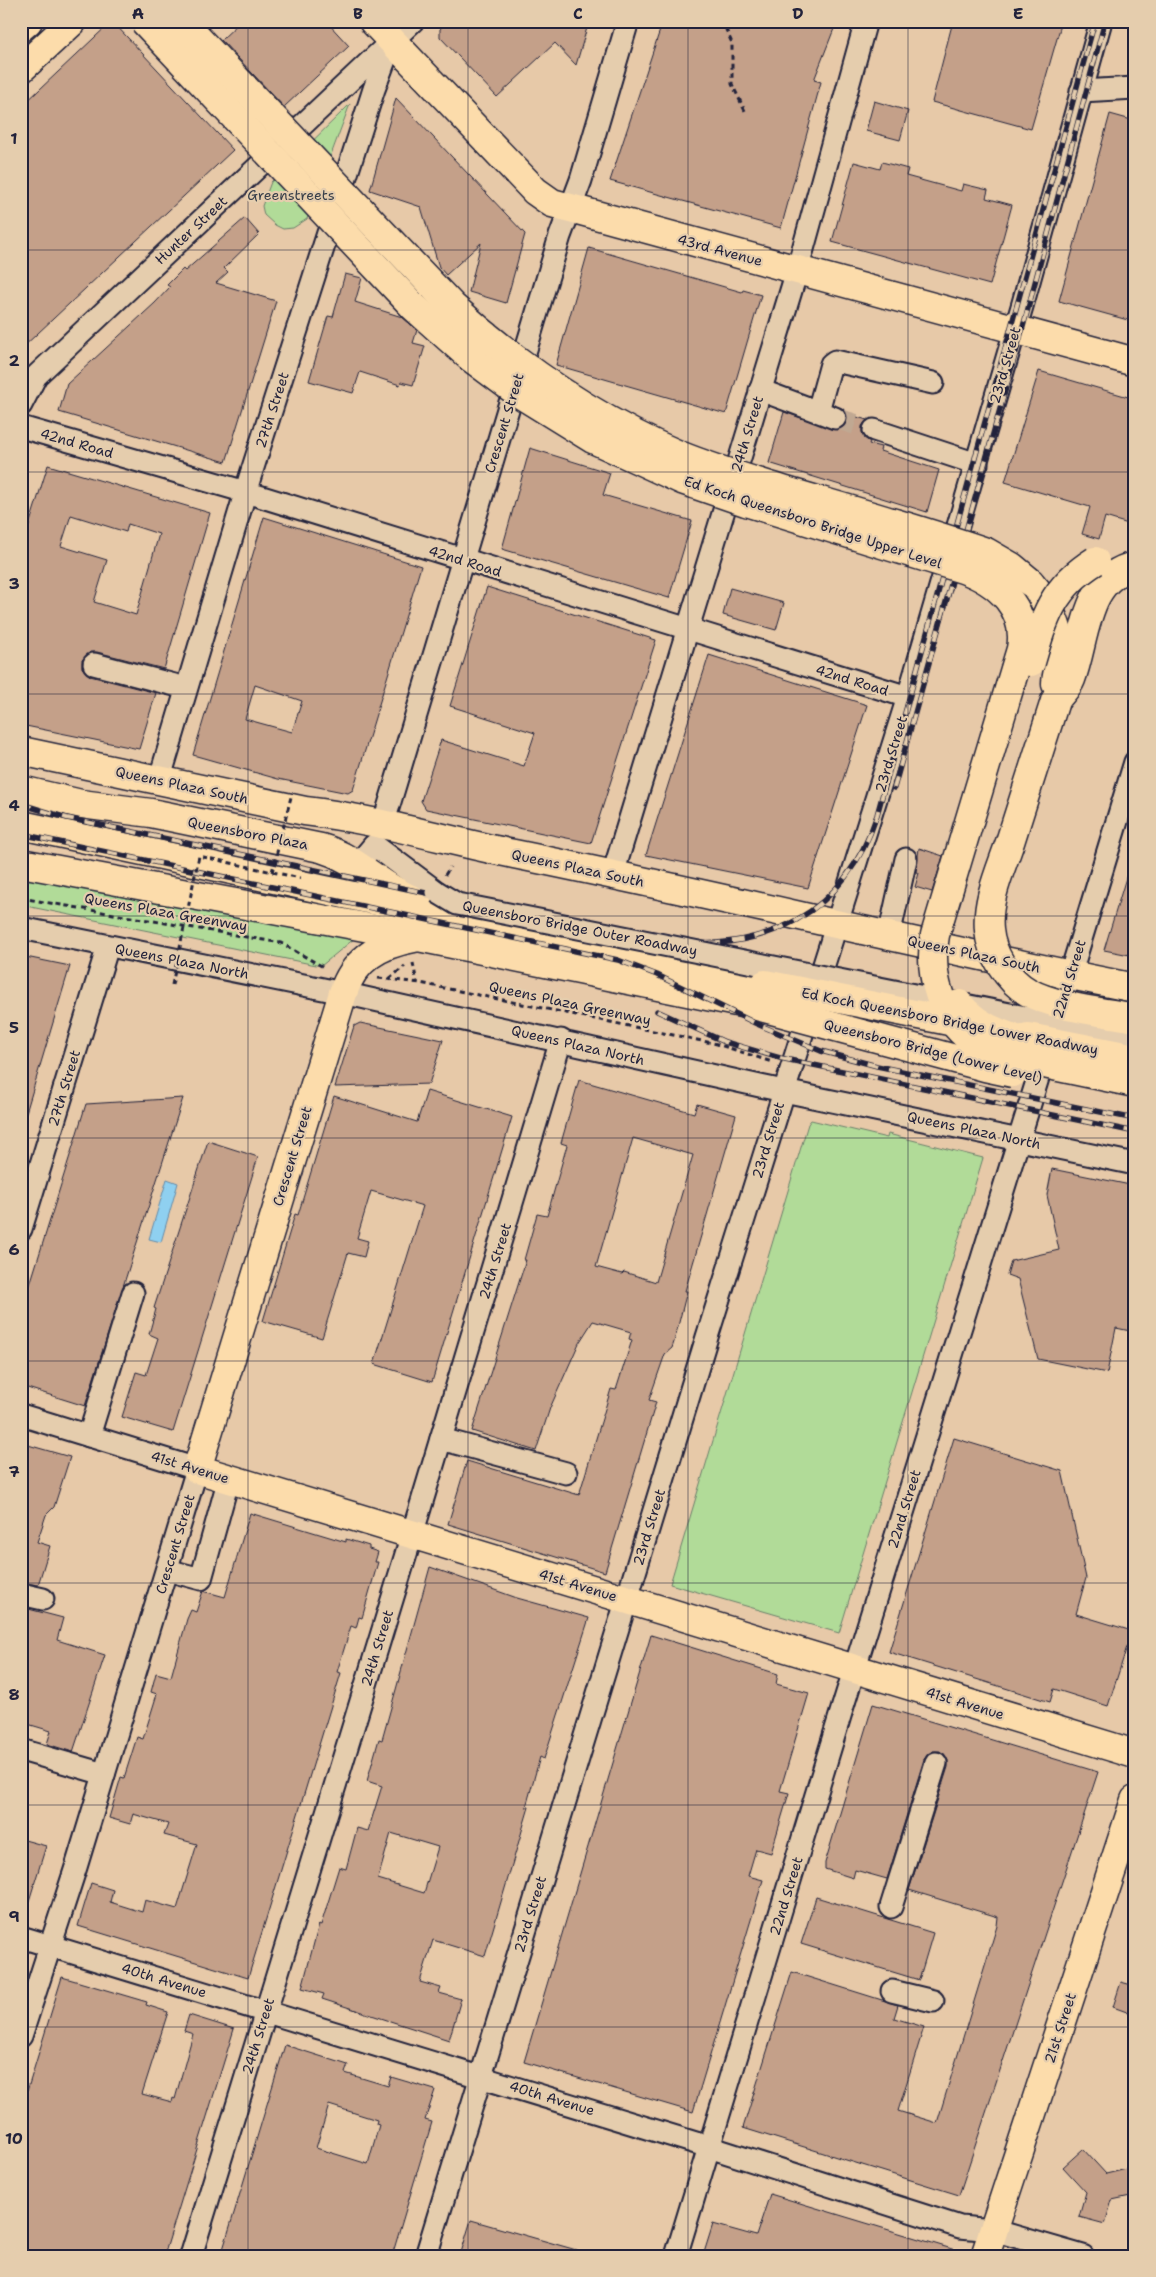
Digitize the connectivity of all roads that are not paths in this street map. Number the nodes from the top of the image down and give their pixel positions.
1 (28, 21) edge
2 (73, 21) edge
3 (144, 21) edge
4 (181, 21) edge
5 (373, 21) edge
6 (413, 21) edge
7 (628, 21) edge
8 (866, 21) edge
9 (1101, 21) edge
10 (21, 27) edge
11 (392, 41) junction
12 (21, 69) edge
13 (1135, 88) edge
14 (1081, 91) junction
15 (570, 209) junction
16 (797, 270) junction
17 (1016, 330) junction
18 (1135, 362) edge
19 (933, 383) dead end
20 (760, 390) junction
21 (21, 405) edge
22 (21, 427) edge
23 (874, 430) tunnel mouth
24 (977, 464) junction
25 (246, 492) junction
26 (1135, 550) edge
27 (463, 560) junction
28 (1135, 566) edge
29 (689, 630) junction
30 (94, 664) dead end
31 (186, 688) junction
32 (908, 697) junction
33 (1055, 700) junction
34 (21, 751) edge
35 (1135, 762) edge
36 (21, 773) edge
37 (159, 781) junction
38 (21, 790) edge
39 (150, 813) junction
40 (21, 825) edge
41 (383, 825) junction
42 (906, 860) dead end
43 (21, 863) edge
44 (358, 864) junction
45 (612, 874) junction
46 (458, 918) junction
47 (838, 925) junction
48 (21, 928) edge
49 (889, 936) junction
50 (108, 946) junction
51 (417, 954) junction
52 (1070, 976) junction
53 (337, 982) junction
54 (765, 985) junction
55 (1135, 988) edge
56 (1135, 1018) edge
57 (1135, 1039) edge
58 (561, 1040) junction
59 (1135, 1058) edge
60 (1135, 1064) edge
61 (1135, 1084) edge
62 (784, 1090) junction
63 (1135, 1098) edge
64 (1018, 1139) junction
65 (1135, 1164) edge
66 (21, 1229) edge
67 (133, 1293) dead end
68 (21, 1415) edge
69 (89, 1436) junction
70 (441, 1439) junction
71 (197, 1469) junction
72 (566, 1473) dead end
73 (229, 1478) junction
74 (412, 1534) junction
75 (167, 1570) junction
76 (21, 1594) edge
77 (44, 1599) dead end
78 (627, 1600) junction
79 (854, 1670) junction
80 (21, 1750) edge
81 (1135, 1754) edge
82 (936, 1763) dead end
83 (104, 1774) junction
84 (1135, 1800) edge
85 (891, 1907) dead end
86 (21, 1937) edge
87 (50, 1946) junction
88 (892, 1991) dead end
89 (933, 2001) dead end
90 (266, 2011) junction
91 (21, 2036) edge
92 (481, 2077) junction
93 (709, 2147) junction
94 (993, 2230) junction
95 (191, 2256) edge
96 (426, 2256) edge
97 (676, 2256) edge
98 (984, 2256) edge
99 (1083, 2256) edge

1 - 10 main road
2 - 12 main road
3 - 61 main road, Ed Koch Queensboro Bridge Upper Level, bridge
4 - 33 main road, Ed Koch Queensboro Bridge Upper Level, bridge
5 - 11 main road, 43rd Avenue
6 - 11 street, Hunter Street
7 - 15 street, Crescent Street
8 - 16 street, 24th Street
9 - 14 street, 23rd Street
11 - 15 main road, 43rd Avenue
11 - 21 street, Hunter Street
11 - 25 street, 27th Street
13 - 14 street
14 - 17 street, 23rd Street
15 - 16 main road, 43rd Avenue
15 - 27 street, Crescent Street
16 - 17 main road, 43rd Avenue
16 - 20 street, 24th Street
17 - 18 main road, 43rd Avenue
17 - 24 street, 23rd Street
19 - 20 street
20 - 29 street, 24th Street
22 - 25 street, 42nd Road
23 - 24 street
24 - 32 street, 23rd Street
25 - 27 street, 42nd Road
25 - 31 street, 27th Street
26 - 60 main road, bridge
27 - 29 street, 42nd Road
27 - 41 street, Crescent Street
28 - 33 main road
29 - 32 street, 42nd Road
29 - 45 street, 24th Street
30 - 31 street
31 - 37 street, 27th Street
32 - 47 street, 23rd Street
33 - 56 main road, Ed Koch Queensboro Bridge Upper Level, bridge
34 - 37 main road, Queens Plaza South
35 - 52 street, 22nd Street
36 - 39 main road
37 - 41 main road, Queens Plaza South
38 - 39 main road, Queensboro Plaza
39 - 44 main road, Queensboro Plaza
40 - 46 main road
41 - 45 main road, Queens Plaza South
42 - 49 street
43 - 51 main road
44 - 46 main road, Queensboro Plaza
44 - 54 street, Queensboro Bridge Outer Roadway, bridge
45 - 47 main road, Queens Plaza South
46 - 54 main road
47 - 49 main road, Queens Plaza South
47 - 62 street, 23rd Street
48 - 50 street, Queens Plaza North
49 - 52 main road, Queens Plaza South
50 - 53 street, Queens Plaza North
50 - 66 street, 27th Street
51 - 53 main road, Crescent Street
51 - 54 main road
52 - 55 main road, Queens Plaza South
52 - 64 street, 22nd Street
53 - 58 street, Queens Plaza North
53 - 71 main road, Crescent Street
54 - 57 street, Queensboro Bridge Outer Roadway, bridge
54 - 59 main road, Ed Koch Queensboro Bridge Lower Roadway, bridge
54 - 63 main road, Queensboro Bridge (Lower Level), bridge
58 - 62 street, Queens Plaza North
58 - 70 street, 24th Street
62 - 64 street, Queens Plaza North
62 - 78 street, 23rd Street
64 - 65 street, Queens Plaza North
64 - 79 street, 22nd Street
67 - 69 street
68 - 69 street, 41st Avenue
69 - 71 street, 41st Avenue
70 - 72 street
70 - 74 street, 24th Street
71 - 73 main road, 41st Avenue
71 - 75 street, Crescent Street
73 - 74 main road, 41st Avenue
73 - 75 street
74 - 78 main road, 41st Avenue
74 - 90 street, 24th Street
75 - 83 street, Crescent Street
76 - 77 street
78 - 79 main road, 41st Avenue
78 - 92 street, 23rd Street
79 - 81 main road, 41st Avenue
79 - 93 street, 22nd Street
80 - 83 street
82 - 85 street
83 - 87 street, Crescent Street
84 - 94 main road, 21st Street
86 - 87 street, 40th Avenue
87 - 90 street, 40th Avenue
87 - 91 street, Crescent Street
88 - 89 street
90 - 92 street, 40th Avenue
90 - 95 street, 24th Street
92 - 93 street, 40th Avenue
92 - 96 street, 23rd Street
93 - 94 street, 40th Avenue
93 - 97 street, 22nd Street
94 - 98 main road, 21st Street
94 - 99 street, 40th Avenue

